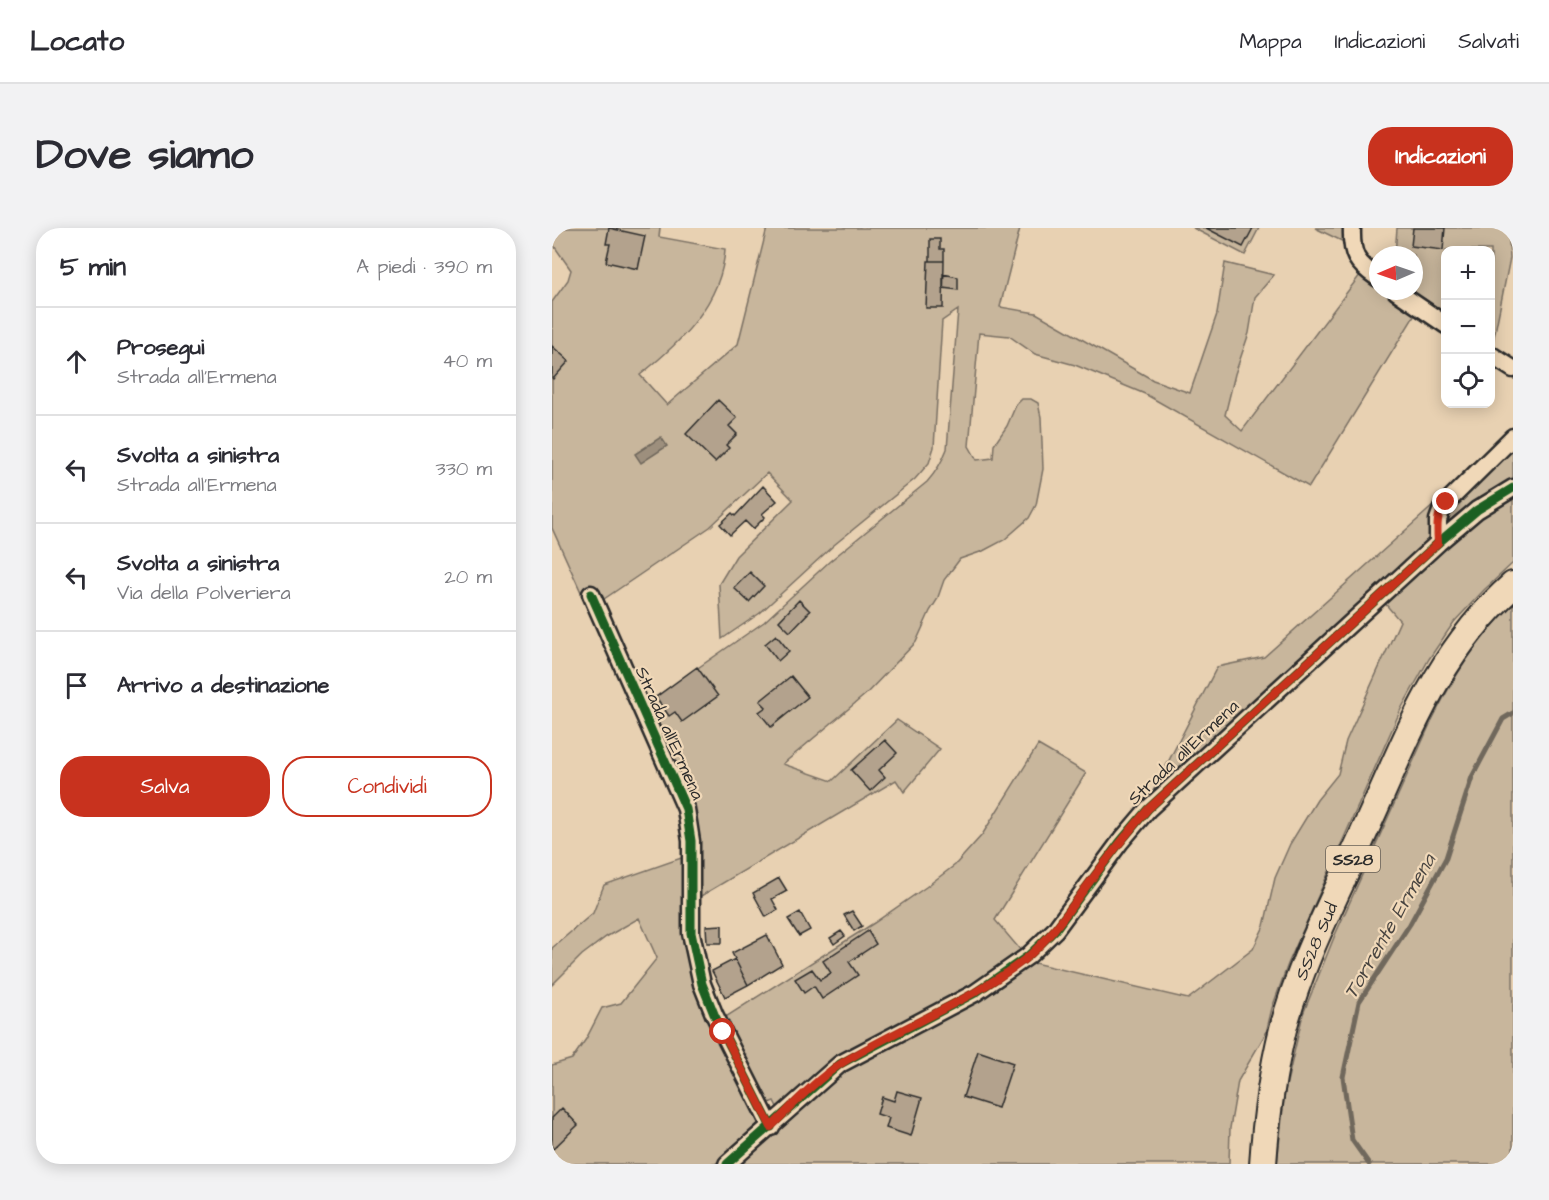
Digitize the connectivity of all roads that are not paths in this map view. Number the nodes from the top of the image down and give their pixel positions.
1 (1352, 228) edge
2 (1369, 272) edge
3 (1409, 300) edge
4 (1441, 322) edge
5 (1495, 358) edge
6 (1513, 369) edge
7 (1513, 437) edge
8 (1513, 488) edge
9 (1438, 543) junction
10 (1513, 585) edge
11 (591, 594) dead end
12 (771, 1127) junction
13 (727, 1164) edge
14 (1263, 1164) edge

1 - 2 street
3 - 4 street
5 - 6 street
7 - 9 street
8 - 9 street, Strada all'Ermena
9 - 12 street, Strada all'Ermena
10 - 14 main road, SS28 Sud / SS28
11 - 12 street, Strada all'Ermena
12 - 13 street, Strada all'Ermena

